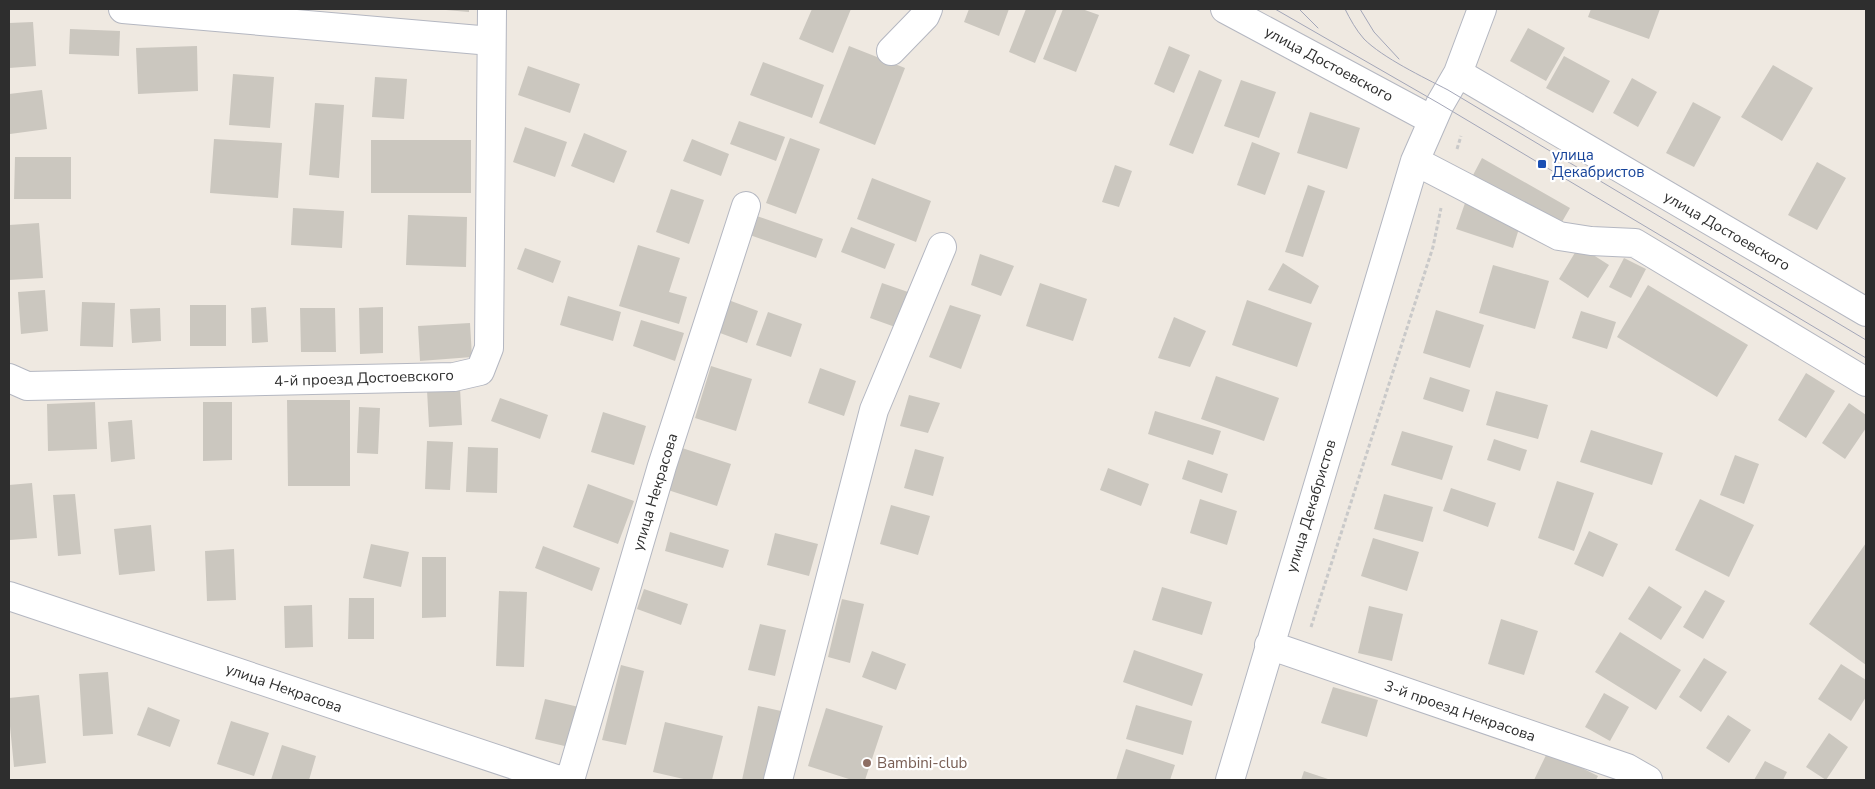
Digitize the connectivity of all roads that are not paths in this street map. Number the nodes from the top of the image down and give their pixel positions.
1 (123, 9) edge
2 (492, 9) edge
3 (928, 9) edge
4 (1225, 9) edge
5 (1482, 9) edge
6 (492, 41) junction
7 (891, 51) dead end
8 (1458, 73) junction
9 (1432, 120) junction
10 (1415, 161) junction
11 (746, 206) dead end
12 (942, 247) dead end
13 (1866, 312) edge
14 (9, 378) edge
15 (1866, 382) edge
16 (9, 596) edge
17 (1269, 645) junction
18 (559, 780) edge
19 (570, 780) edge
20 (778, 780) edge
21 (1230, 780) edge
22 (1648, 780) edge

1 - 6 street
2 - 6 street, 4-й проезд Достоевского
3 - 7 street
4 - 9 street, улица Достоевского
5 - 8 street, улица Декабристов
6 - 14 street, 4-й проезд Достоевского
8 - 9 street, улица Декабристов
8 - 13 street, улица Достоевского
9 - 10 street, улица Декабристов
10 - 15 street
10 - 17 street, улица Декабристов
11 - 19 street, улица Некрасова
12 - 20 street
16 - 18 street, улица Некрасова
17 - 21 street, улица Декабристов
17 - 22 street, 3-й проезд Некрасова

